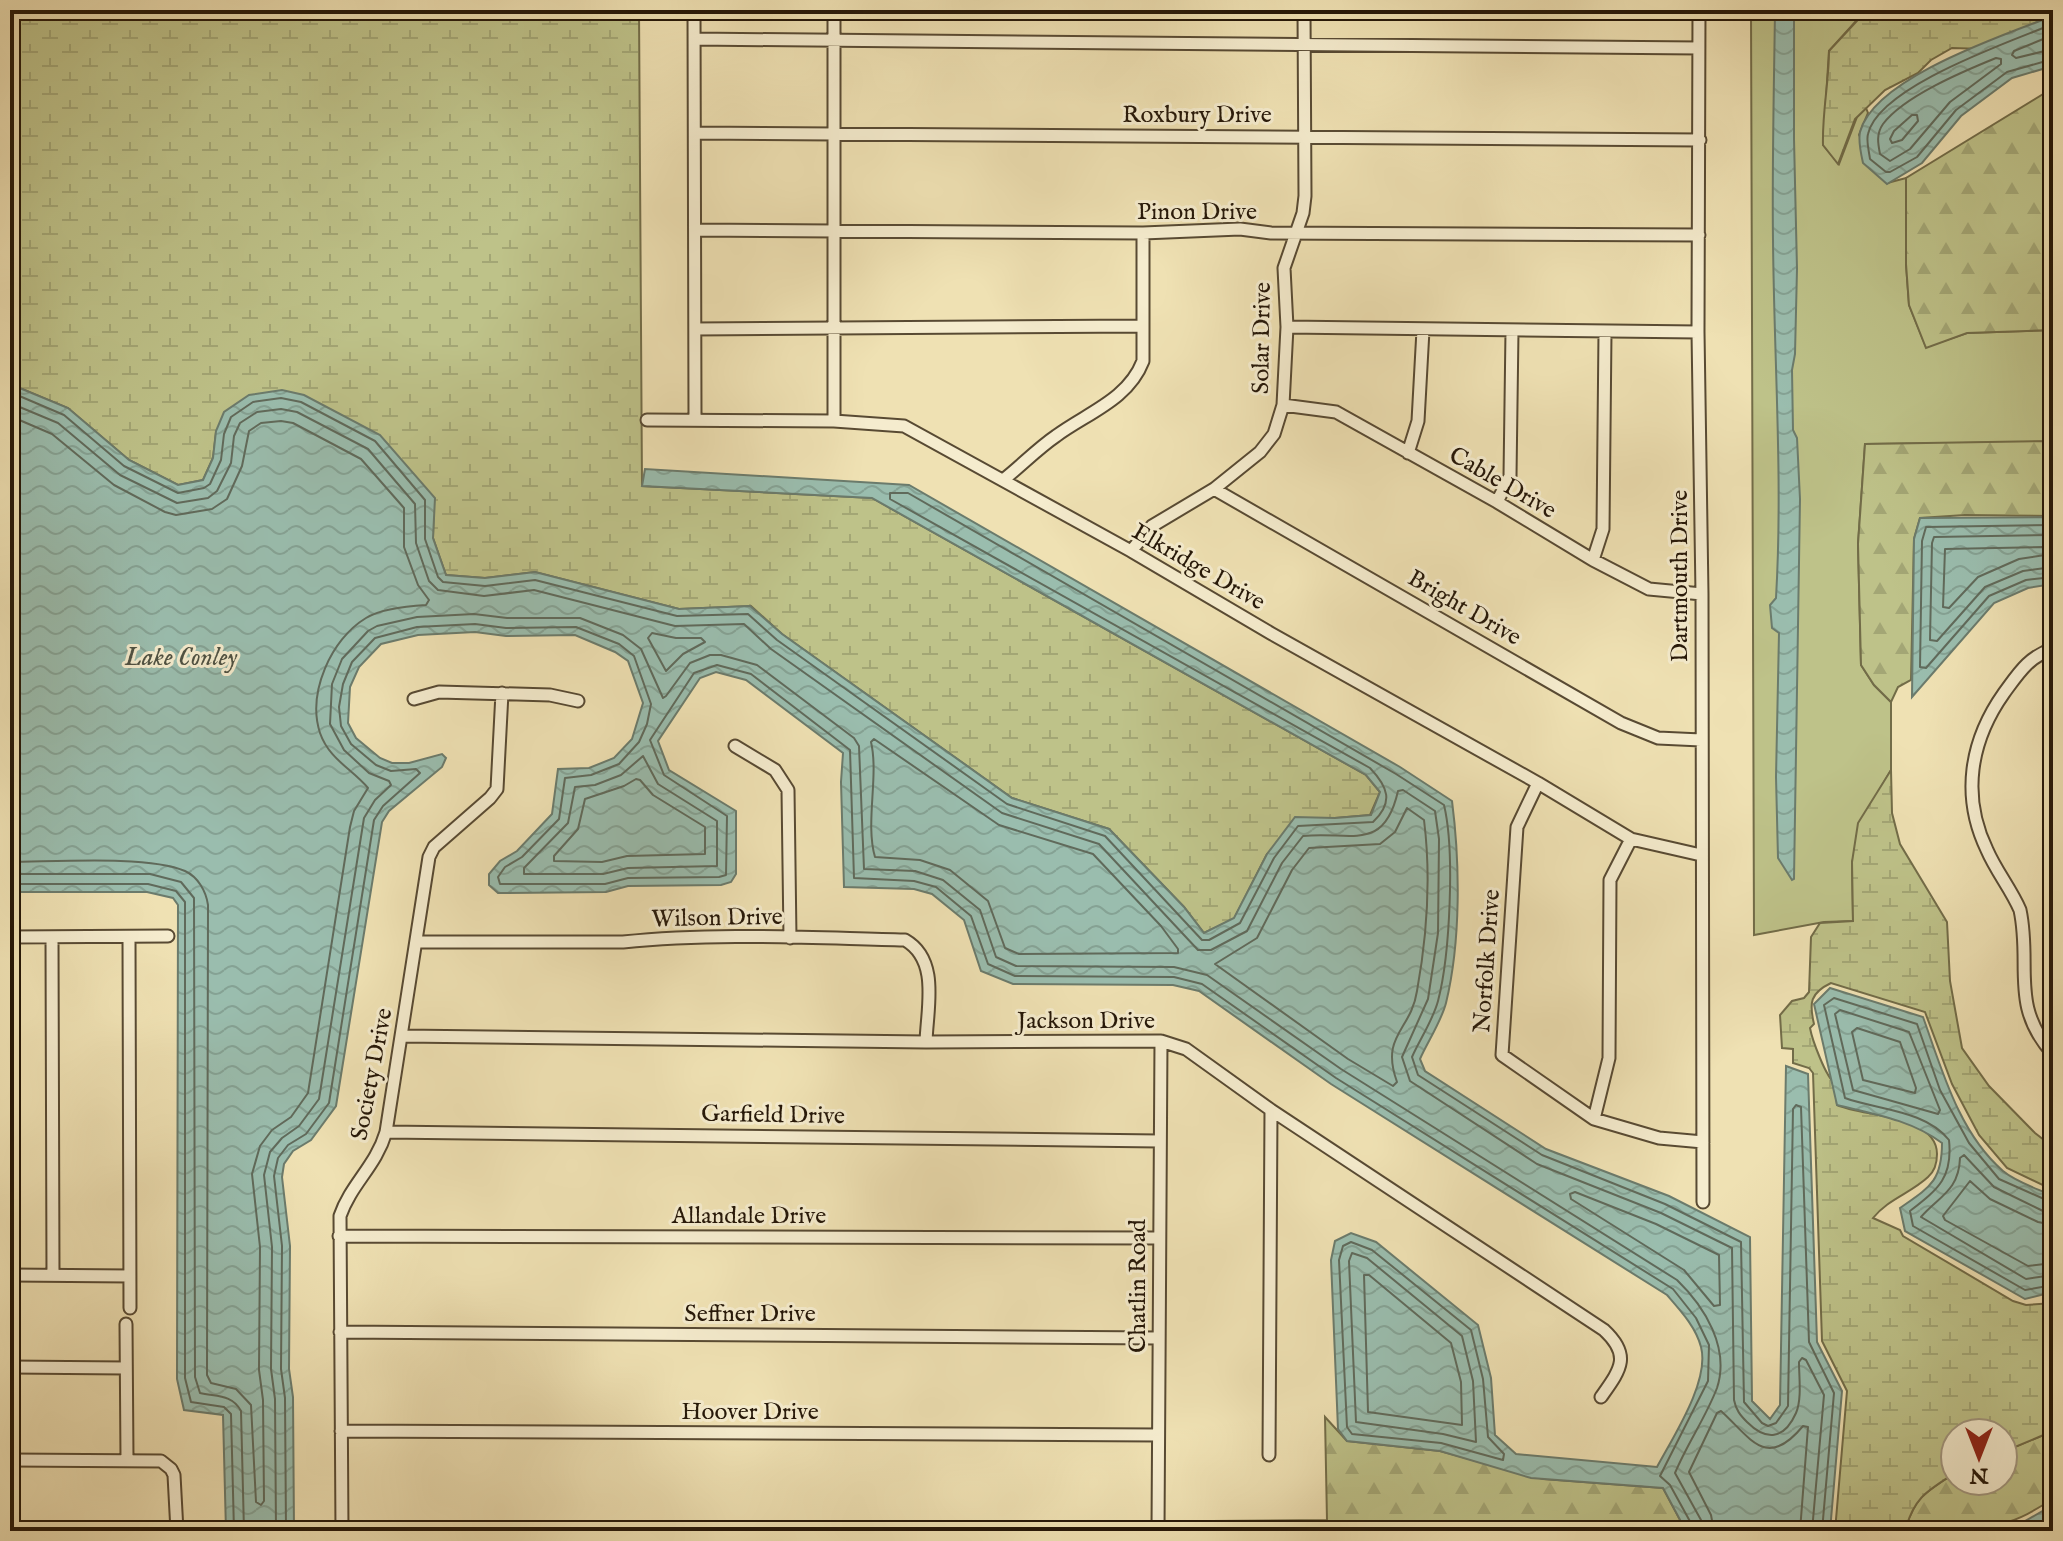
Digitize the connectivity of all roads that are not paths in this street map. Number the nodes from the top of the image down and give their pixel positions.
1 (694, 10) edge
2 (834, 10) edge
3 (1304, 10) edge
4 (1699, 10) edge
5 (694, 39) junction
6 (834, 40) junction
7 (1304, 43) junction
8 (1699, 48) junction
9 (695, 133) junction
10 (834, 134) junction
11 (1305, 137) junction
12 (1700, 140) junction
13 (695, 230) junction
14 (834, 231) junction
15 (1143, 233) junction
16 (1295, 233) junction
17 (1699, 235) junction
18 (1142, 326) junction
19 (1287, 327) junction
20 (695, 329) junction
21 (834, 330) junction
22 (1423, 330) junction
23 (1512, 331) junction
24 (1698, 332) junction
25 (1605, 333) junction
26 (1283, 405) junction
27 (647, 420) dead end
28 (695, 420) junction
29 (834, 421) junction
30 (1408, 453) junction
31 (1003, 480) junction
32 (1214, 489) junction
33 (1497, 502) junction
34 (1131, 551) junction
35 (1593, 560) junction
36 (1702, 594) junction
37 (2053, 649) edge
38 (502, 693) junction
39 (414, 699) dead end
40 (578, 701) dead end
41 (1701, 740) junction
42 (735, 746) dead end
43 (1538, 783) junction
44 (1631, 839) junction
45 (1701, 855) junction
46 (168, 936) dead end
47 (10, 937) edge
48 (52, 937) junction
49 (129, 937) junction
50 (790, 938) junction
51 (417, 942) junction
52 (402, 1036) junction
53 (1161, 1041) junction
54 (926, 1042) junction
55 (2053, 1054) edge
56 (1271, 1110) junction
57 (1594, 1119) junction
58 (386, 1132) junction
59 (1159, 1141) junction
60 (1703, 1142) junction
61 (1703, 1202) dead end
62 (339, 1236) junction
63 (1159, 1238) junction
64 (10, 1275) edge
65 (53, 1275) junction
66 (130, 1276) junction
67 (130, 1308) dead end
68 (126, 1324) dead end
69 (340, 1332) junction
70 (1159, 1338) junction
71 (10, 1367) edge
72 (125, 1368) junction
73 (1601, 1397) dead end
74 (341, 1431) junction
75 (1158, 1435) junction
76 (1269, 1455) dead end
77 (127, 1459) junction
78 (10, 1460) edge
79 (177, 1531) edge
80 (342, 1531) edge
81 (1158, 1531) edge

1 - 5 street
2 - 6 street
3 - 7 street, Solar Drive
4 - 8 street, Dartmouth Drive
5 - 6 street
5 - 9 street
6 - 7 street
6 - 10 street
7 - 8 street
7 - 11 street, Solar Drive
8 - 12 street, Dartmouth Drive
9 - 10 street, Roxbury Drive
9 - 13 street
10 - 11 street, Roxbury Drive
10 - 14 street
11 - 12 street, Roxbury Drive
11 - 16 street, Solar Drive
12 - 17 street, Dartmouth Drive
13 - 14 street, Pinon Drive
13 - 20 street
14 - 15 street, Pinon Drive
14 - 21 street
15 - 16 street, Pinon Drive
15 - 18 street
16 - 17 street, Pinon Drive
16 - 19 street, Solar Drive
17 - 24 street, Dartmouth Drive
18 - 21 street
18 - 31 street
19 - 22 street
19 - 26 street, Solar Drive
20 - 21 street
20 - 28 street
21 - 29 street
22 - 23 street
22 - 30 street
23 - 25 street
23 - 33 street
24 - 25 street
24 - 36 street, Dartmouth Drive
25 - 35 street
26 - 30 street, Cable Drive
26 - 32 street, Solar Drive
27 - 28 street, Elkridge Drive
28 - 29 street, Elkridge Drive
29 - 31 street, Elkridge Drive
30 - 33 street, Cable Drive
31 - 34 street, Elkridge Drive
32 - 34 street, Solar Drive
32 - 41 street, Bright Drive
33 - 35 street, Cable Drive
34 - 43 street, Elkridge Drive
35 - 36 street, Cable Drive
36 - 41 street, Dartmouth Drive
37 - 55 street
38 - 39 street
38 - 40 street
38 - 51 street, Society Drive
41 - 45 street, Dartmouth Drive
42 - 50 street
43 - 44 street, Elkridge Drive
43 - 57 street, Norfolk Drive
44 - 45 street, Elkridge Drive
44 - 57 street
45 - 60 street, Dartmouth Drive
46 - 49 street
47 - 48 street
48 - 49 street
48 - 65 street
49 - 66 street
50 - 51 street, Wilson Drive
50 - 54 street, Wilson Drive
51 - 52 street, Society Drive
52 - 54 street, Jackson Drive
52 - 58 street, Society Drive
53 - 54 street, Jackson Drive
53 - 56 street, Jackson Drive
53 - 59 street, Chatlin Road
56 - 73 street, Jackson Drive
56 - 76 street
57 - 60 street, Norfolk Drive
58 - 59 street, Garfield Drive
58 - 62 street, Society Drive
59 - 63 street, Chatlin Road
60 - 61 street
62 - 63 street, Allandale Drive
62 - 69 street, Society Drive
63 - 70 street, Chatlin Road
64 - 65 street
65 - 66 street
66 - 67 street
68 - 72 street
69 - 70 street, Seffner Drive
69 - 74 street, Society Drive
70 - 75 street, Chatlin Road
71 - 72 street
72 - 77 street
74 - 75 street, Hoover Drive
74 - 80 street, Society Drive
75 - 81 street, Chatlin Road
77 - 78 street
77 - 79 street

